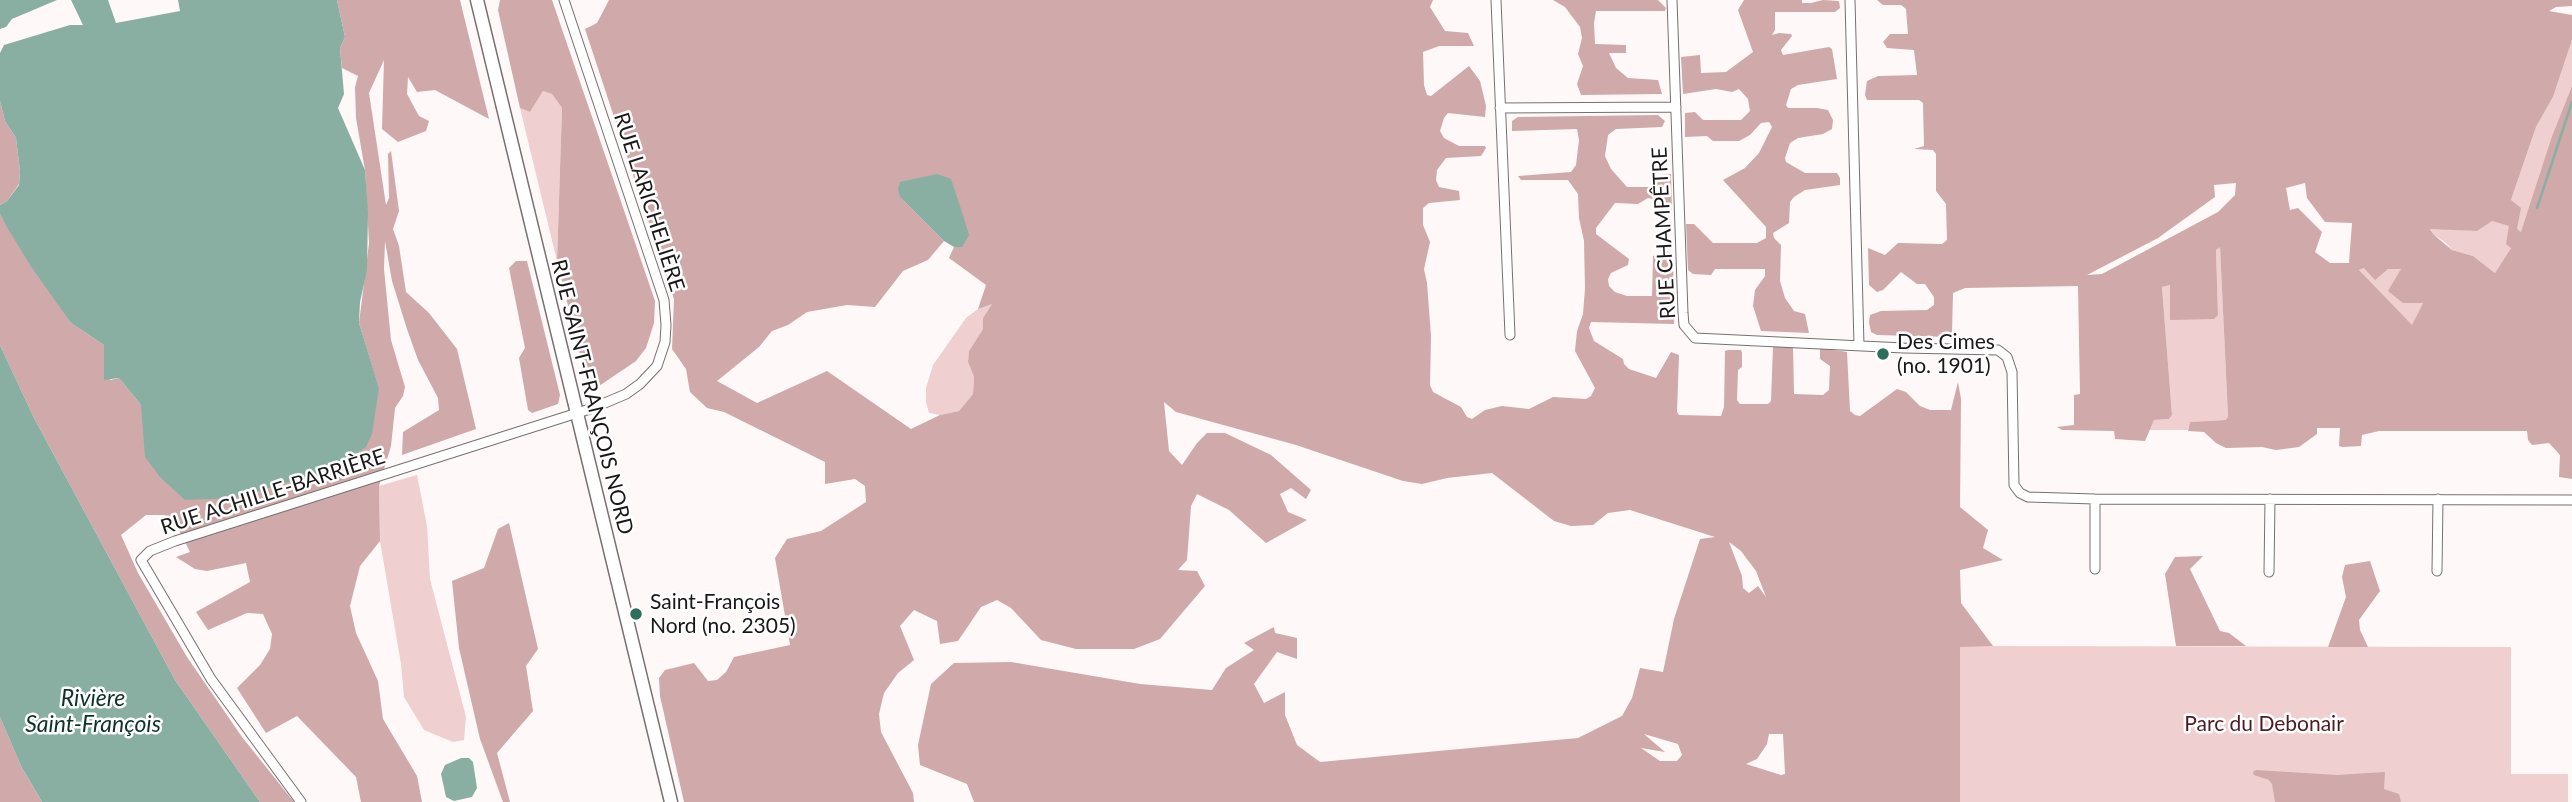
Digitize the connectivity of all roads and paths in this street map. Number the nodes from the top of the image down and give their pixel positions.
1 (477, 0) edge
2 (564, 0) edge
3 (1496, 0) edge
4 (1672, 0) edge
5 (1850, 0) edge
6 (1676, 107) junction
7 (1500, 108) junction
8 (1510, 335) dead end
9 (1859, 345) junction
10 (576, 413) junction
11 (2095, 499) junction
12 (2270, 499) junction
13 (2438, 499) junction
14 (2572, 500) edge
15 (2095, 569) dead end
16 (2437, 571) dead end
17 (2269, 572) dead end
18 (301, 802) edge
19 (671, 802) edge

1 - 10 street, RUE SAINT-FRANÇOIS NORD
2 - 10 street, RUE LARICHELIÈRE
3 - 7 street
4 - 6 street, RUE CHAMPÊTRE
5 - 9 street
6 - 7 street
6 - 9 street, RUE CHAMPÊTRE
7 - 8 street
9 - 11 street, RUE CHAMPÊTRE
10 - 18 street, RUE ACHILLE-BARRIÈRE
10 - 19 street, RUE SAINT-FRANÇOIS NORD
11 - 12 street
11 - 15 street
12 - 13 street
12 - 17 street
13 - 14 street
13 - 16 street

